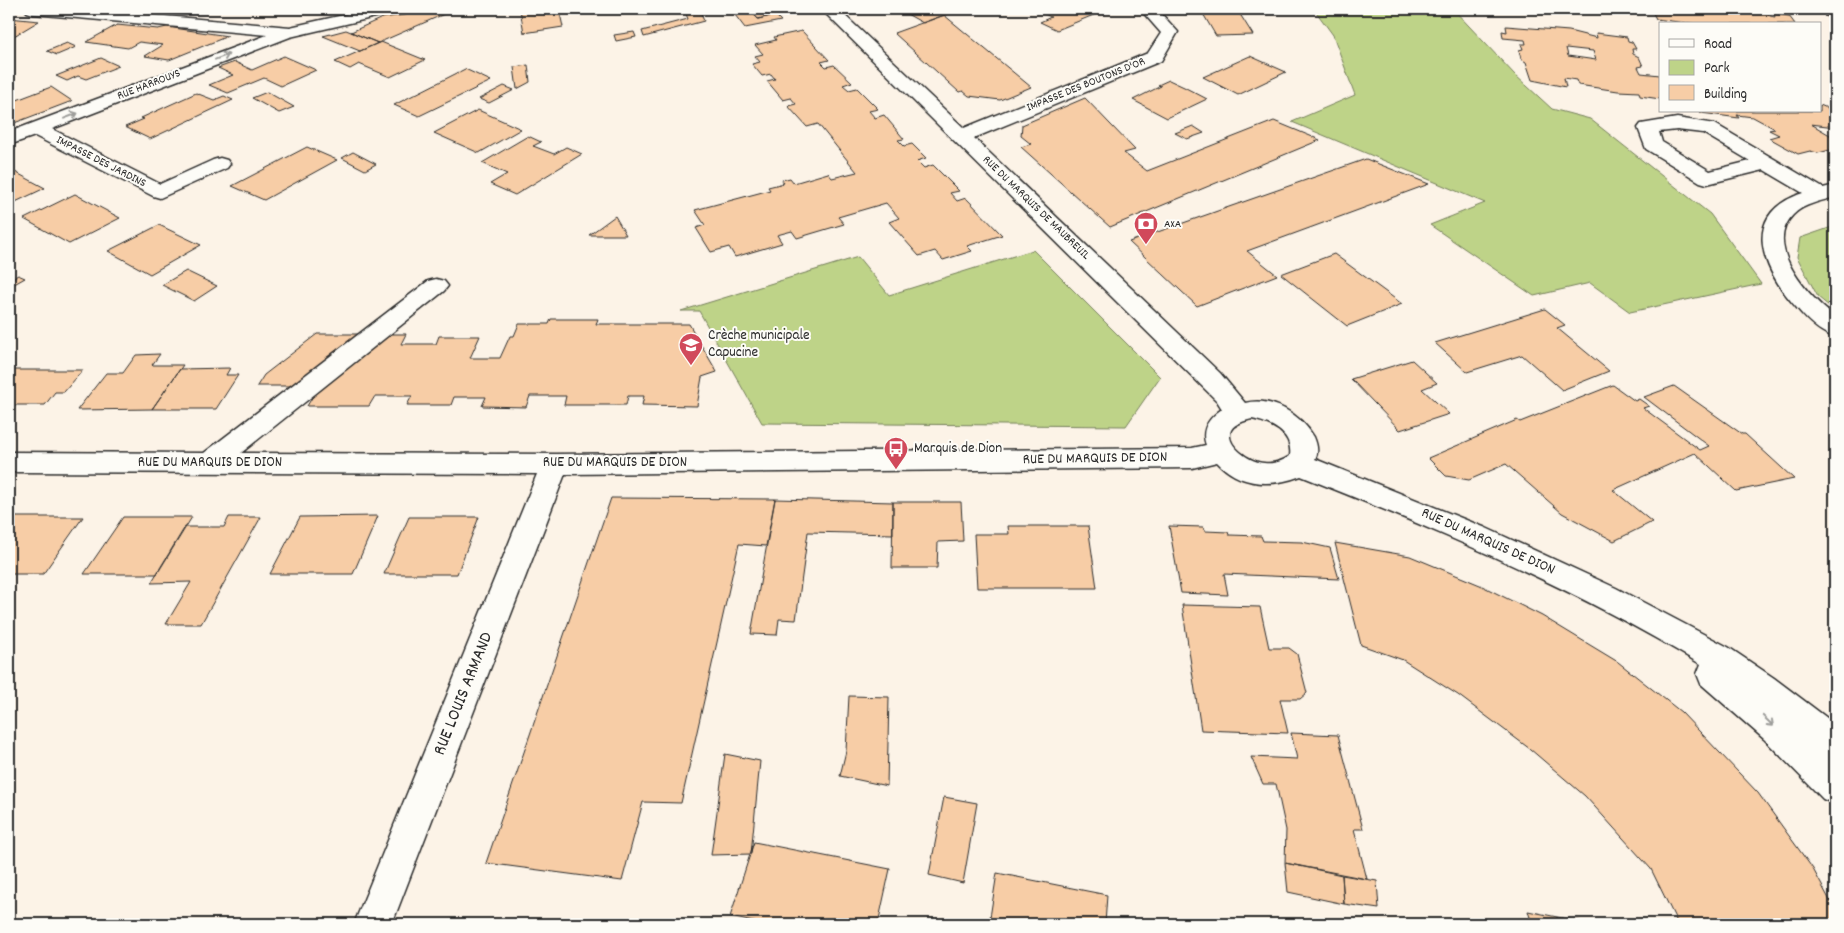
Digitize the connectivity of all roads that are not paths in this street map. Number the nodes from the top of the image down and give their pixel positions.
1 (33, 9) edge
2 (391, 9) edge
3 (829, 9) edge
4 (1148, 9) edge
5 (290, 32) junction
6 (37, 129) junction
7 (962, 136) junction
8 (9, 139) edge
9 (1767, 163) junction
10 (220, 164) dead end
11 (1828, 193) edge
12 (436, 286) dead end
13 (1835, 329) edge
14 (1238, 412) junction
15 (1221, 451) junction
16 (9, 462) edge
17 (209, 463) junction
18 (554, 464) junction
19 (1299, 464) junction
20 (1620, 604) junction
21 (1835, 744) edge
22 (1835, 787) edge
23 (373, 924) edge

1 - 5 street
2 - 5 street
3 - 7 street, RUE DU MARQUIS DE MAUBREUIL
4 - 7 street, IMPASSE DES BOUTONS D'OR
6 -> 5 street, RUE HARROUYS
6 - 8 street, RUE HARROUYS
6 - 10 street, IMPASSE DES JARDINS
7 - 14 street, RUE DU MARQUIS DE MAUBREUIL
9 - 9 street
9 - 11 street
11 - 13 street
12 - 17 street
14 - 15 street
14 - 19 street
15 - 18 street, RUE DU MARQUIS DE DION
15 - 19 street
16 - 17 street, RUE DU MARQUIS DE DION
17 - 18 street, RUE DU MARQUIS DE DION
18 - 23 street, RUE LOUIS ARMAND
19 - 20 street, RUE DU MARQUIS DE DION
20 - 21 street, RUE DU MARQUIS DE DION
20 -> 22 street, RUE DU MARQUIS DE DION

